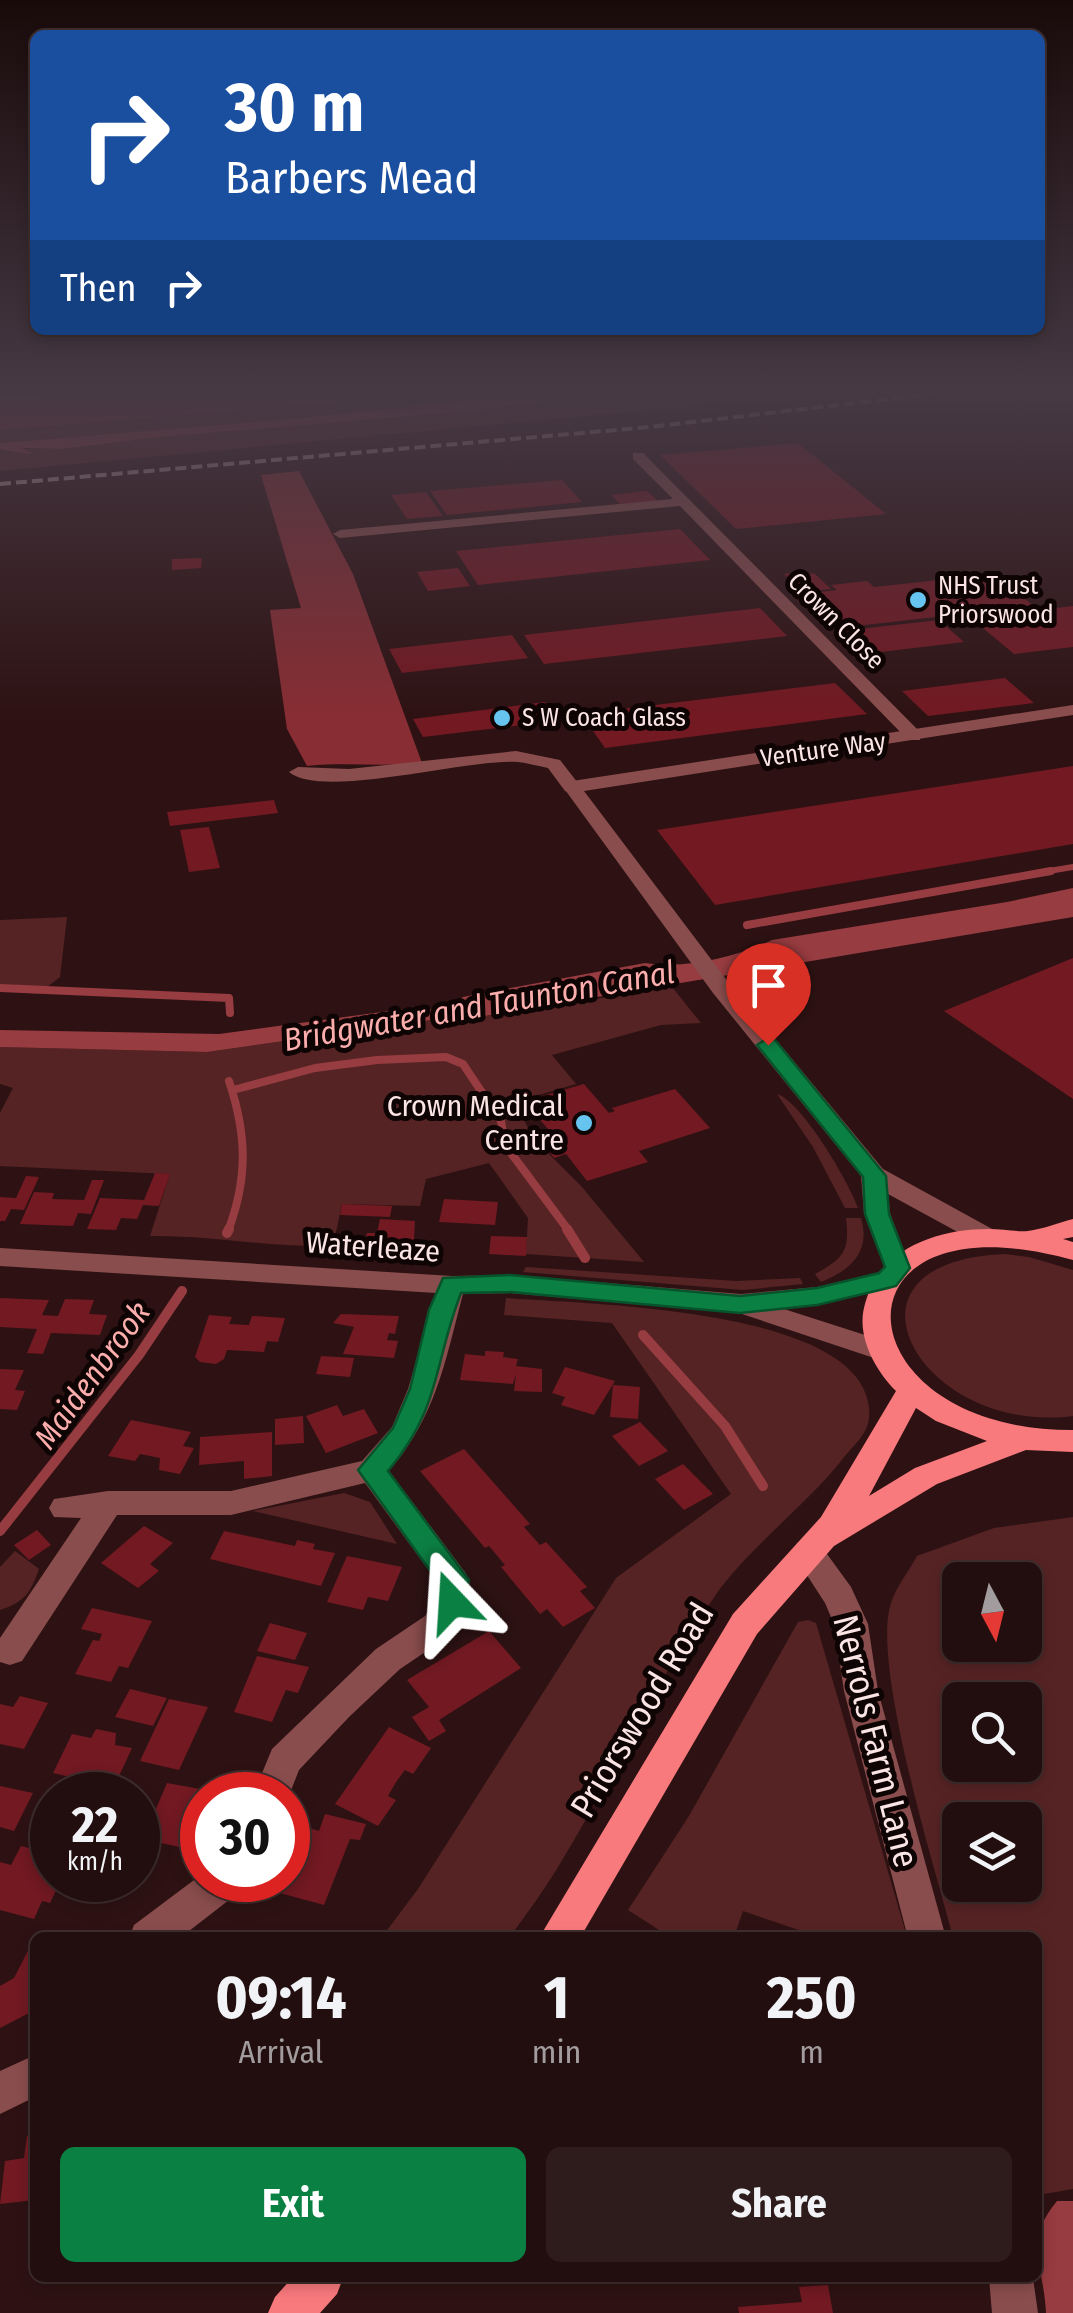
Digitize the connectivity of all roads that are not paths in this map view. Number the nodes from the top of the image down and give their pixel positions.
1 (678, 499) edge
2 (681, 502) junction
3 (340, 534) dead end
4 (1073, 710) edge
5 (914, 736) junction
6 (298, 772) dead end
7 (572, 787) junction
8 (874, 1176) junction
9 (1073, 1228) edge
10 (985, 1236) junction
11 (1028, 1239) junction
12 (1073, 1251) edge
13 (0, 1257) edge
14 (892, 1274) junction
15 (452, 1284) junction
16 (740, 1304) junction
17 (883, 1351) junction
18 (912, 1389) junction
19 (1021, 1440) junction
20 (1073, 1441) edge
21 (372, 1470) junction
22 (108, 1503) junction
23 (65, 1508) dead end
24 (814, 1547) junction
25 (10, 1651) dead end
26 (280, 1772) edge
27 (196, 1902) edge
28 (156, 1932) edge
29 (562, 1932) edge
30 (926, 1932) edge
31 (30, 2078) edge
32 (0, 2093) edge
33 (318, 2282) edge
34 (1011, 2282) edge
35 (291, 2313) edge
36 (1015, 2313) edge

1 - 2 street, Crown Close
2 - 3 street
2 - 5 street, Crown Close
4 - 5 street, Venture Way
5 - 7 street, Venture Way
6 - 7 street
7 - 8 street
8 - 10 street
8 - 14 street
9 - 11 main road
10 - 11 main road
10 - 14 main road
11 - 12 main road
13 - 15 street, Waterleaze
14 - 16 street, Waterleaze
14 - 17 main road
15 - 16 street, Waterleaze
15 - 21 street
16 - 17 street, Waterleaze
17 - 18 main road
18 - 19 main road
18 - 24 main road, Priorswood Road
19 - 20 main road
19 - 24 main road, Priorswood Road
21 - 22 street
21 - 26 street
22 - 23 street
22 - 25 street
24 - 29 main road, Priorswood Road
24 - 30 street, Nerrols Farm Lane
27 - 28 street
31 - 32 street
33 - 35 main road
34 - 36 street

